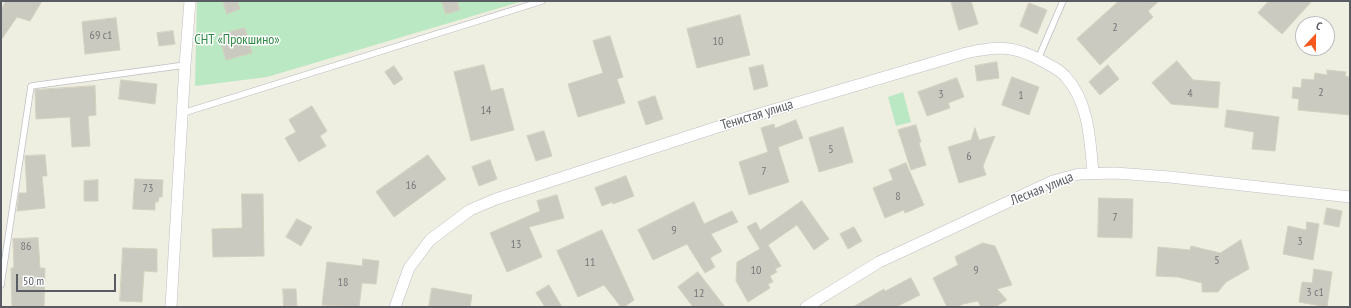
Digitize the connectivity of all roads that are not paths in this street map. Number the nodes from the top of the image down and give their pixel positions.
1 (190, 1) edge
2 (542, 1) edge
3 (1063, 1) edge
4 (1038, 59) junction
5 (185, 65) junction
6 (183, 113) junction
7 (1093, 173) junction
8 (1350, 197) edge
9 (1, 285) edge
10 (171, 307) edge
11 (395, 307) edge
12 (806, 307) edge

1 - 5 street
2 - 6 lane
3 - 4 lane
4 - 7 street, Тенистая улица
4 - 11 street, Тенистая улица
5 - 6 street
5 - 9 lane
6 - 10 street
7 - 8 street, Лесная улица
7 - 12 street, Лесная улица

